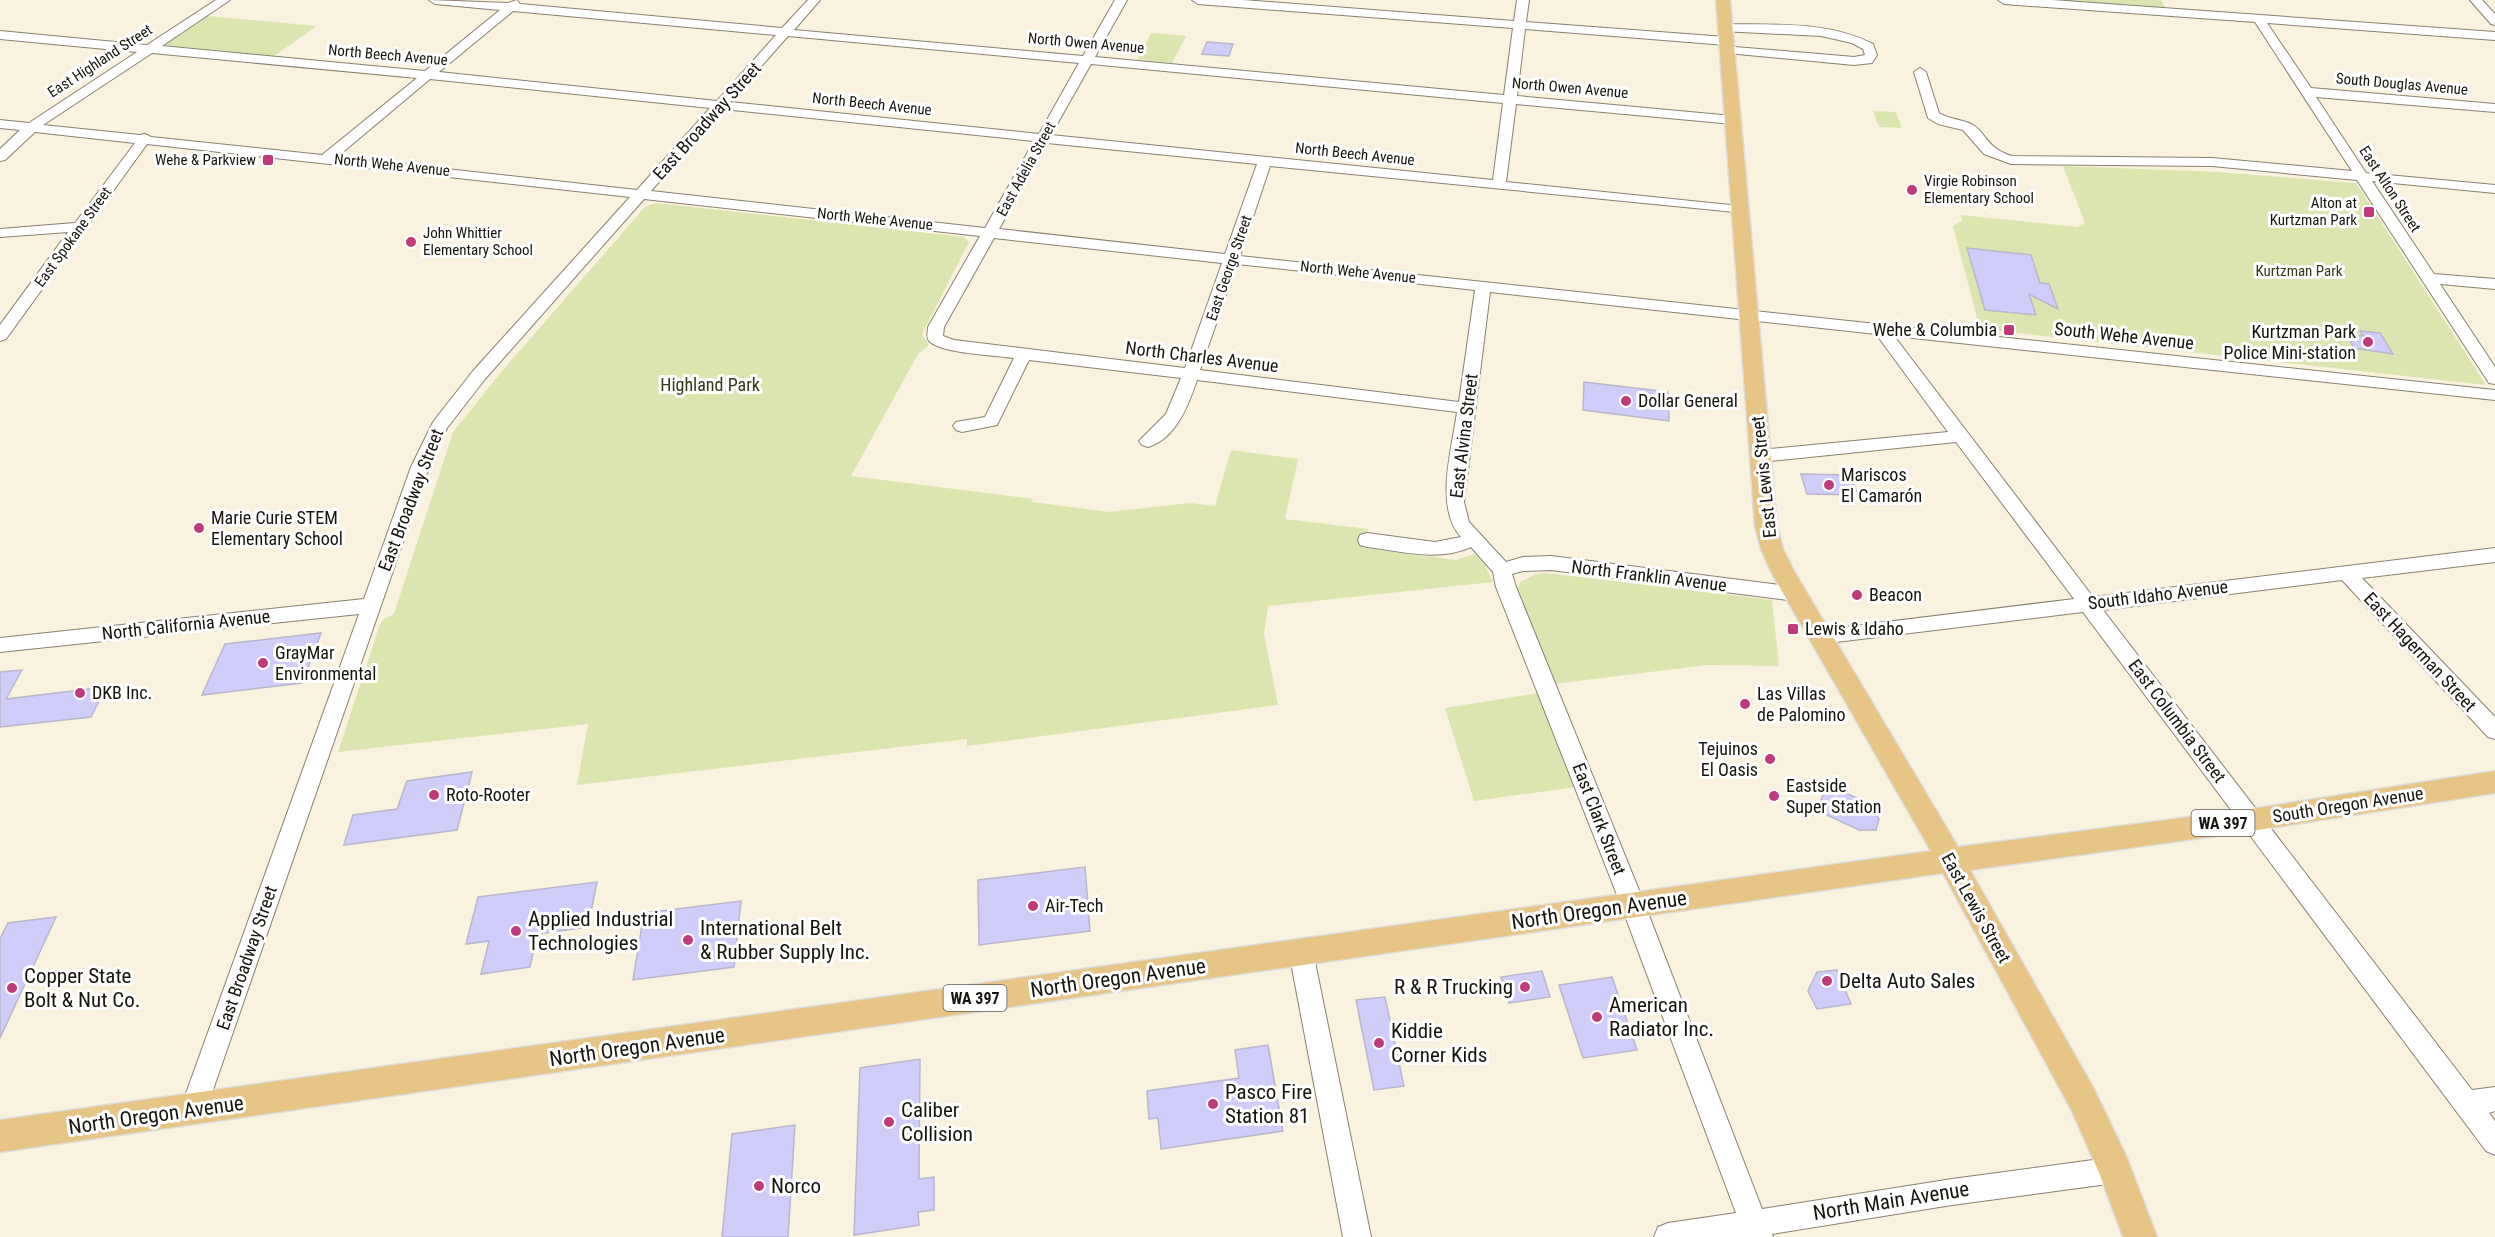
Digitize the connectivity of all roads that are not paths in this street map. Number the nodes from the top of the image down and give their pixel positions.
1 (224, 0) edge
2 (435, 0) edge
3 (814, 0) edge
4 (1121, 0) edge
5 (1198, 0) edge
6 (1523, 0) edge
7 (1723, 0) edge
8 (2004, 0) edge
9 (2476, 0) edge
10 (515, 3) edge
11 (2258, 18) junction
12 (2495, 21) edge
13 (1520, 25) junction
14 (786, 32) junction
15 (0, 35) edge
16 (2495, 36) edge
17 (1726, 39) junction
18 (149, 49) junction
19 (1087, 60) junction
20 (1920, 72) dead end
21 (428, 75) junction
22 (2307, 92) junction
23 (1510, 99) junction
24 (721, 105) junction
25 (2495, 108) edge
26 (1733, 120) junction
27 (0, 124) edge
28 (33, 127) junction
29 (145, 138) junction
30 (1043, 138) junction
31 (0, 157) edge
32 (327, 158) junction
33 (1265, 161) junction
34 (2363, 177) junction
35 (1499, 185) junction
36 (2495, 189) edge
37 (642, 193) junction
38 (1740, 210) junction
39 (81, 227) junction
40 (991, 231) junction
41 (0, 233) edge
42 (1232, 258) junction
43 (2428, 278) junction
44 (2495, 285) edge
45 (1483, 286) junction
46 (1749, 316) junction
47 (1880, 329) junction
48 (0, 336) edge
49 (935, 338) joint
50 (1024, 354) junction
51 (1192, 376) junction
52 (2495, 379) edge
53 (2495, 395) edge
54 (1466, 408) junction
55 (962, 426) dead end
56 (1961, 436) junction
57 (1148, 441) dead end
58 (1760, 456) junction
59 (1472, 539) junction
60 (1368, 540) dead end
61 (2495, 555) edge
62 (1502, 570) junction
63 (2346, 573) junction
64 (1796, 594) junction
65 (2088, 604) junction
66 (372, 605) junction
67 (1820, 637) junction
68 (0, 645) edge
69 (2495, 731) edge
70 (2495, 782) edge
71 (2251, 819) junction
72 (1951, 861) junction
73 (1633, 905) junction
74 (1301, 952) junction
75 (2495, 1099) edge
76 (2466, 1104) junction
77 (193, 1110) junction
78 (0, 1137) edge
79 (2495, 1142) edge
80 (2115, 1170) junction
81 (1756, 1230) edge
82 (1357, 1237) edge
83 (1668, 1237) edge
84 (2140, 1237) edge

1 - 18 street, East Highland Street
2 - 10 street, North Owen Avenue
3 - 14 street, East Broadway Street
4 - 19 street, East Adelia Street
5 - 13 street
6 - 13 street
7 - 17 main road, East Lewis Street
8 - 11 street
9 - 12 street
10 - 14 street, North Owen Avenue
10 - 21 street
11 - 16 street
11 - 22 street, East Alton Street
13 - 17 street
13 - 23 street
14 - 19 street, North Owen Avenue
14 - 24 street, East Broadway Street
15 - 18 street, North Beech Avenue
17 - 17 street
17 - 26 main road, East Lewis Street
18 - 21 street, North Beech Avenue
18 - 28 street, East Highland Street
19 - 23 street, North Owen Avenue
19 - 30 street, East Adelia Street
20 - 34 street
21 - 24 street, North Beech Avenue
21 - 32 street
22 - 25 street, South Douglas Avenue
22 - 34 street, East Alton Street
23 - 26 street, North Owen Avenue
23 - 35 street
24 - 30 street, North Beech Avenue
24 - 37 street, East Broadway Street
26 - 38 main road, East Lewis Street
27 - 28 street, North Wehe Avenue
28 - 29 street, North Wehe Avenue
28 - 31 street, East Highland Street
29 - 32 street, North Wehe Avenue
29 - 39 street, East Spokane Street
30 - 33 street, North Beech Avenue
30 - 40 street, East Adelia Street
32 - 37 street, North Wehe Avenue
33 - 35 street, North Beech Avenue
33 - 42 street, East George Street
34 - 36 street
34 - 43 street, East Alton Street
35 - 38 street, North Beech Avenue
37 - 40 street, North Wehe Avenue
37 - 66 street, East Broadway Street
38 - 46 main road, East Lewis Street
39 - 41 street
39 - 48 street, East Spokane Street
40 - 42 street, North Wehe Avenue
40 - 49 street, East Adelia Street
42 - 45 street, North Wehe Avenue
42 - 51 street, East George Street
43 - 44 street
43 - 52 street, East Alton Street
45 - 46 street, North Wehe Avenue
45 - 54 street, East Alvina Street
46 - 47 street, South Wehe Avenue
46 - 58 main road, East Lewis Street
47 - 53 street, South Wehe Avenue
47 - 56 street, East Columbia Street
49 - 50 street, North Charles Avenue
50 - 51 street, North Charles Avenue
50 - 55 street
51 - 54 street, North Charles Avenue
51 - 57 street, East George Street
54 - 59 street, East Alvina Street
56 - 58 street
56 - 65 street, East Columbia Street
58 - 64 main road, East Lewis Street
59 - 60 street
59 - 62 street, East Alvina Street
61 - 63 street, South Idaho Avenue
62 - 64 street, North Franklin Avenue
62 - 73 street, East Clark Street
63 - 65 street, South Idaho Avenue
63 - 69 street, East Hagerman Street
64 - 67 main road, East Lewis Street
65 - 67 street, South Idaho Avenue
65 - 71 street, East Columbia Street
66 - 68 street, North California Avenue
66 - 77 street, East Broadway Street
67 - 72 main road, East Lewis Street
70 - 71 main road, South Oregon Avenue / WA 397
71 - 72 main road, South Oregon Avenue / WA 397
71 - 76 street, East Columbia Street
72 - 73 main road, North Oregon Avenue / WA 397
72 - 80 main road, East Lewis Street
73 - 74 main road, North Oregon Avenue / WA 397
73 - 81 street, East Clark Street
74 - 77 main road, North Oregon Avenue / WA 397
74 - 82 street
75 - 76 street
76 - 79 street, East Columbia Street
77 - 78 main road, North Oregon Avenue / WA 397
80 - 81 street, North Main Avenue
80 - 84 main road, East Lewis Street
81 - 83 street, North Main Avenue

